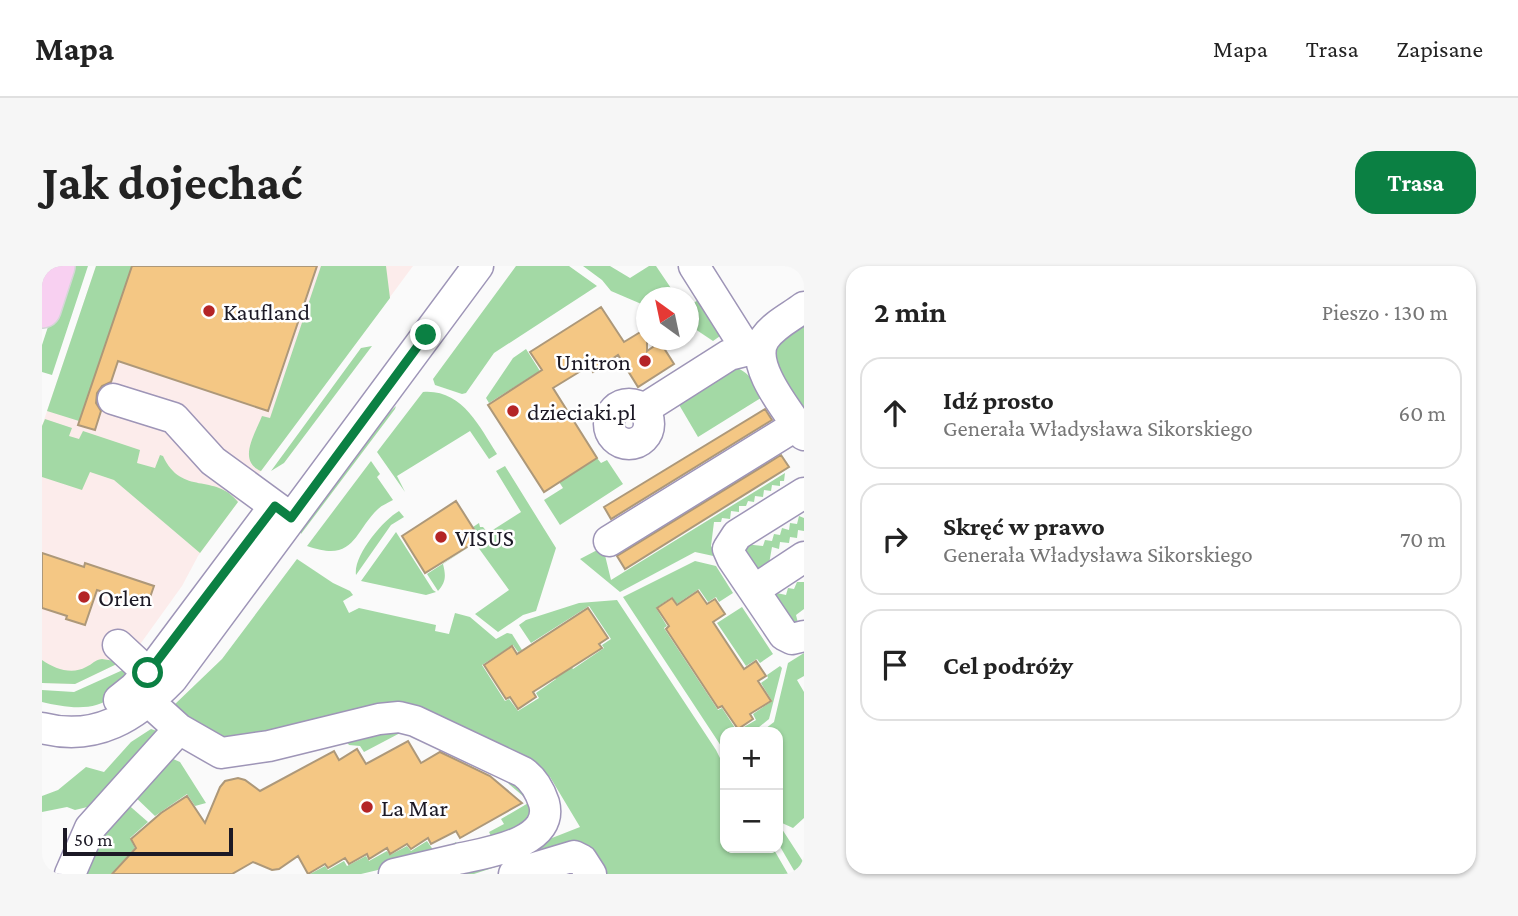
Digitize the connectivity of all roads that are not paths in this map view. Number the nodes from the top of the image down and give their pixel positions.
1 (56, 266) edge
2 (452, 266) edge
3 (478, 266) edge
4 (694, 266) edge
5 (804, 307) edge
6 (42, 309) edge
7 (754, 349) junction
8 (113, 399) dead end
9 (644, 409) dead end
10 (801, 430) edge
11 (804, 493) edge
12 (283, 512) junction
13 (609, 541) dead end
14 (804, 557) edge
15 (754, 590) junction
16 (804, 636) edge
17 (118, 645) dead end
18 (149, 688) junction
19 (42, 710) edge
20 (42, 728) edge
21 (179, 729) junction
22 (70, 874) edge
23 (394, 874) edge
24 (514, 874) edge
25 (591, 874) edge

1 - 6 main road
2 - 12 street
3 - 12 street
4 - 7 street
5 - 7 street
7 - 9 street
7 - 10 street
8 - 12 street
10 - 13 street
11 - 15 street
12 - 18 street
14 - 15 street
15 - 16 street
17 - 18 street
18 - 19 street
18 - 20 street
18 - 21 street
21 - 22 street
21 - 23 street
24 - 25 street

